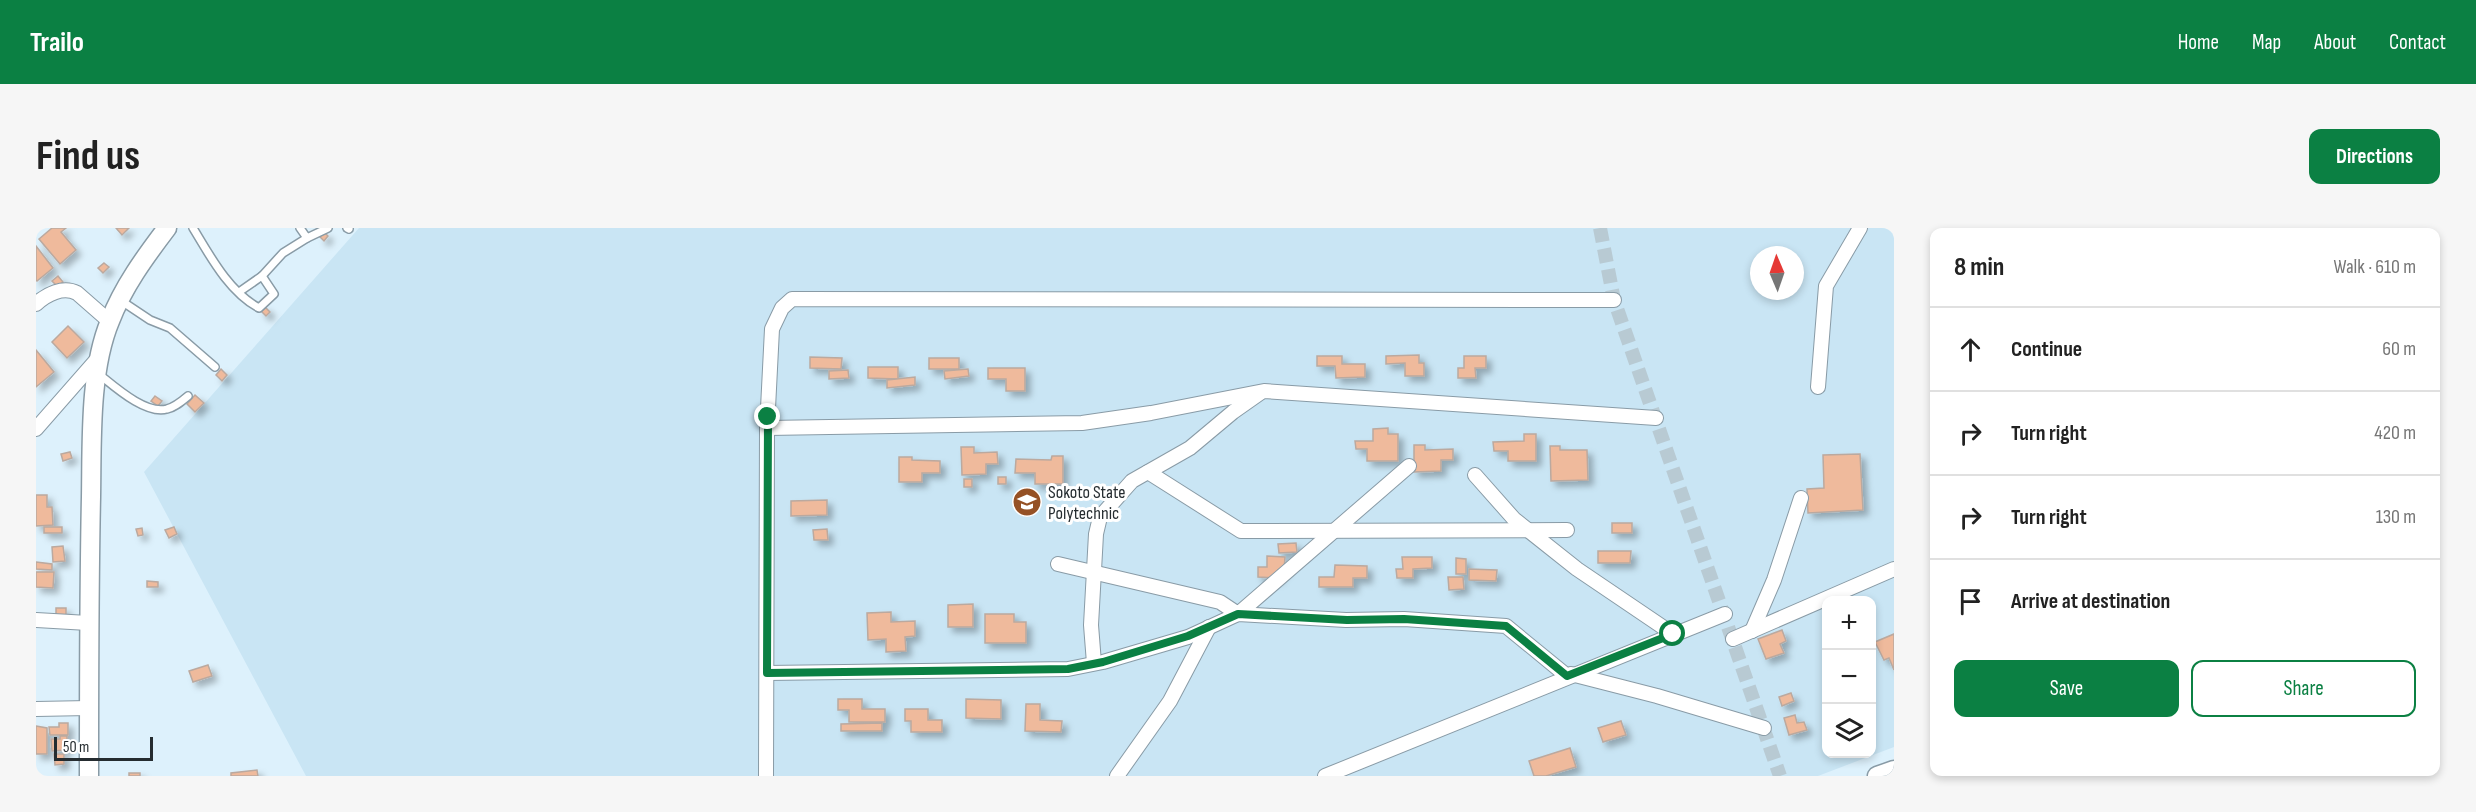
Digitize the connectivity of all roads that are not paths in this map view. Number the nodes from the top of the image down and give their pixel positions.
1 (167, 228) edge
2 (193, 228) edge
3 (300, 228) edge
4 (328, 228) edge
5 (1860, 228) edge
6 (307, 238) junction
7 (262, 276) junction
8 (239, 292) junction
9 (120, 300) junction
10 (1614, 300) dead end
11 (36, 304) edge
12 (109, 321) junction
13 (98, 365) junction
14 (215, 367) dead end
15 (1818, 387) dead end
16 (1264, 391) junction
17 (188, 396) dead end
18 (1656, 418) dead end
19 (767, 428) junction
20 (36, 429) edge
21 (1409, 466) dead end
22 (1148, 472) junction
23 (1475, 475) dead end
24 (1801, 498) dead end
25 (1527, 530) junction
26 (1567, 530) dead end
27 (1336, 531) junction
28 (1058, 564) dead end
29 (1894, 569) edge
30 (1094, 572) junction
31 (1238, 614) junction
32 (1725, 614) dead end
33 (36, 620) edge
34 (88, 623) junction
35 (1209, 627) junction
36 (1752, 631) junction
37 (1673, 634) junction
38 (1733, 639) dead end
39 (1094, 663) junction
40 (767, 673) junction
41 (1569, 675) junction
42 (89, 708) junction
43 (36, 709) edge
44 (1764, 728) dead end
45 (1894, 770) edge
46 (89, 776) edge
47 (766, 776) edge
48 (1117, 776) edge
49 (1325, 776) edge
50 (1877, 776) edge

1 - 9 street
2 - 8 lane
3 - 6 lane
4 - 6 lane
5 - 15 street
6 - 7 lane
7 - 8 lane
7 - 8 lane
9 - 12 street
9 - 14 lane
10 - 19 street
11 - 12 street
12 - 13 street
13 - 17 lane
13 - 20 street
13 - 34 street
16 - 18 street
16 - 19 street
16 - 22 street
19 - 40 street
21 - 27 street
22 - 27 street
22 - 30 street
23 - 25 street
24 - 36 street
25 - 26 street
25 - 27 street
25 - 37 street
27 - 31 street
28 - 30 street
29 - 36 street
30 - 31 street
30 - 39 street
31 - 35 street
31 - 41 street
32 - 37 street
33 - 34 street
34 - 42 street
35 - 39 street
35 - 48 street
36 - 38 street
37 - 41 street
39 - 40 street
40 - 47 street
41 - 44 street
41 - 49 street
42 - 43 street
42 - 46 street
45 - 50 street

